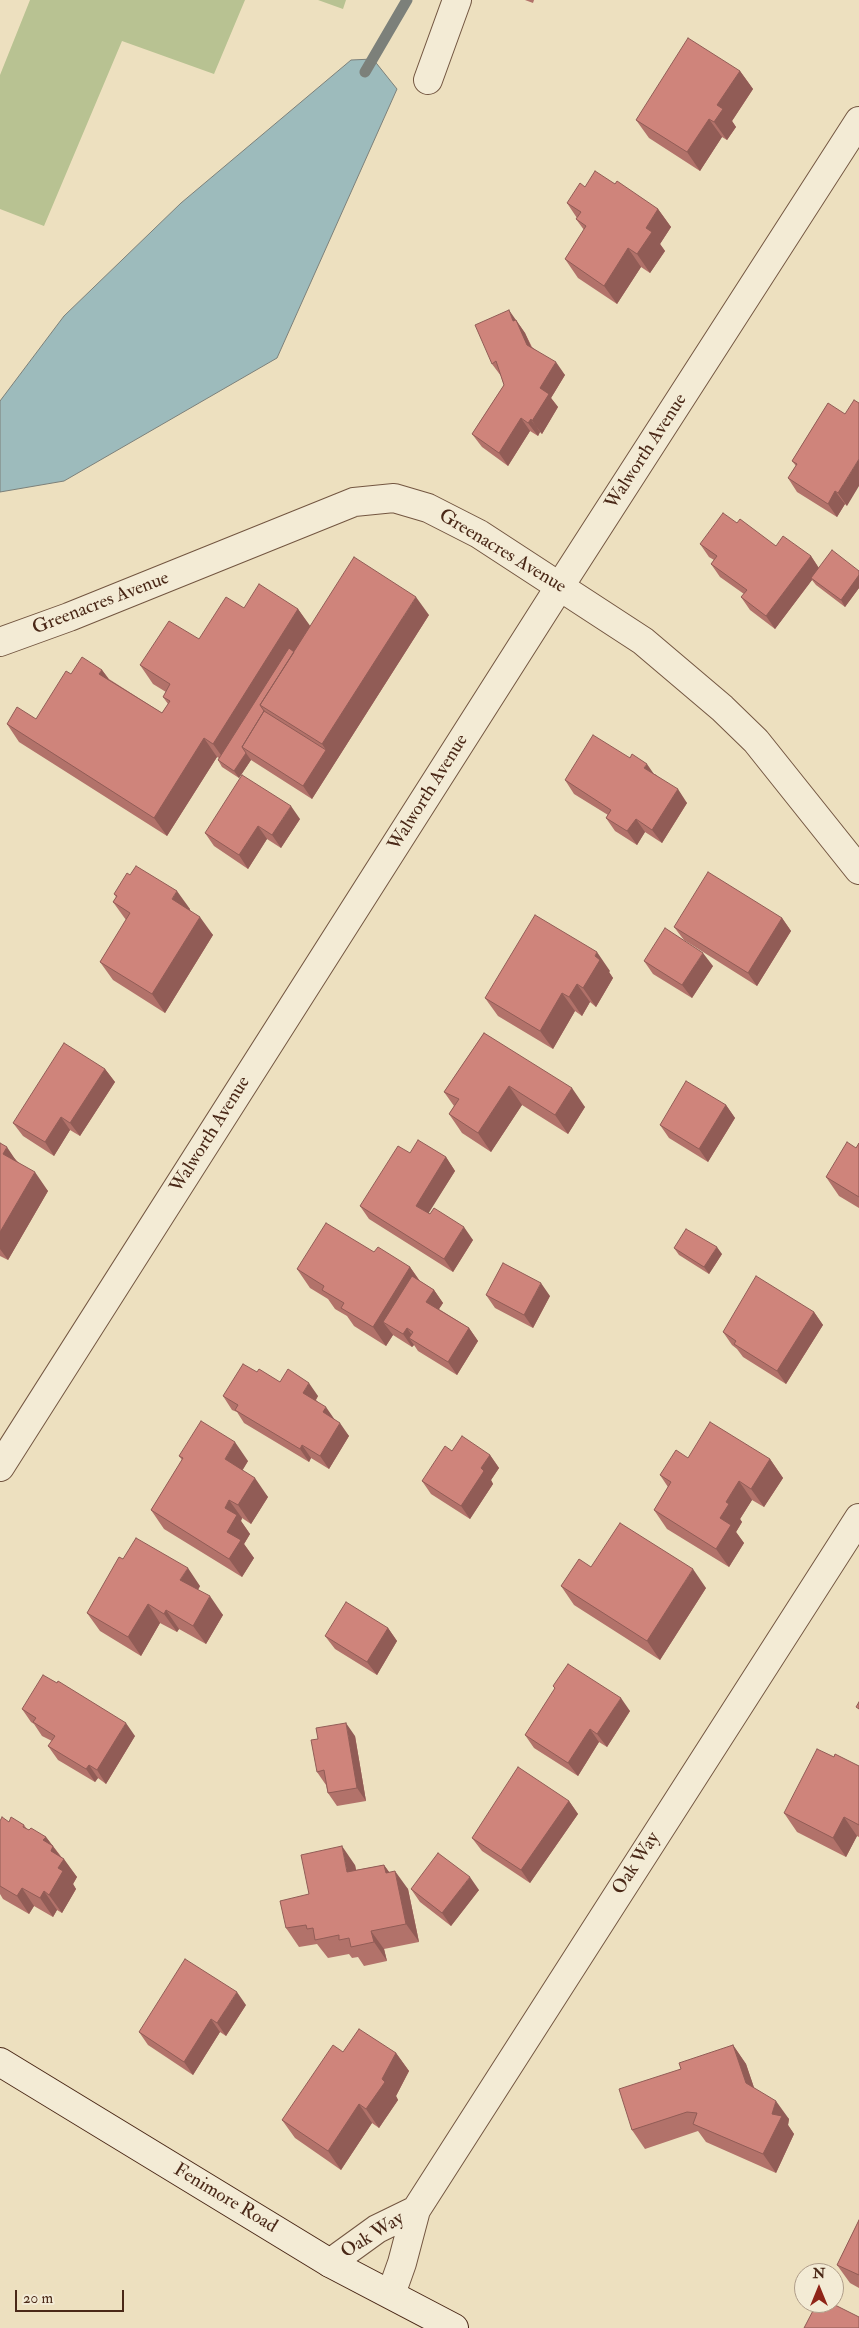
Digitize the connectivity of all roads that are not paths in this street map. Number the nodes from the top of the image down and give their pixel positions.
1 (457, 0) edge
2 (428, 80) dead end
3 (859, 121) edge
4 (560, 586) junction
5 (0, 642) edge
6 (859, 870) edge
7 (0, 1467) edge
8 (859, 1518) edge
9 (0, 2062) edge
10 (416, 2210) junction
11 (330, 2263) junction
12 (391, 2294) junction
13 (454, 2328) edge

1 - 2 street
3 - 4 street, Walworth Avenue
4 - 5 street, Greenacres Avenue
4 - 6 street, Greenacres Avenue
4 - 7 street, Walworth Avenue
8 - 10 street, Oak Way
9 - 11 street, Fenimore Road
10 - 11 street, Oak Way
10 - 12 street, Oak Way
11 - 12 street, Fenimore Road
12 - 13 street, Fenimore Road

